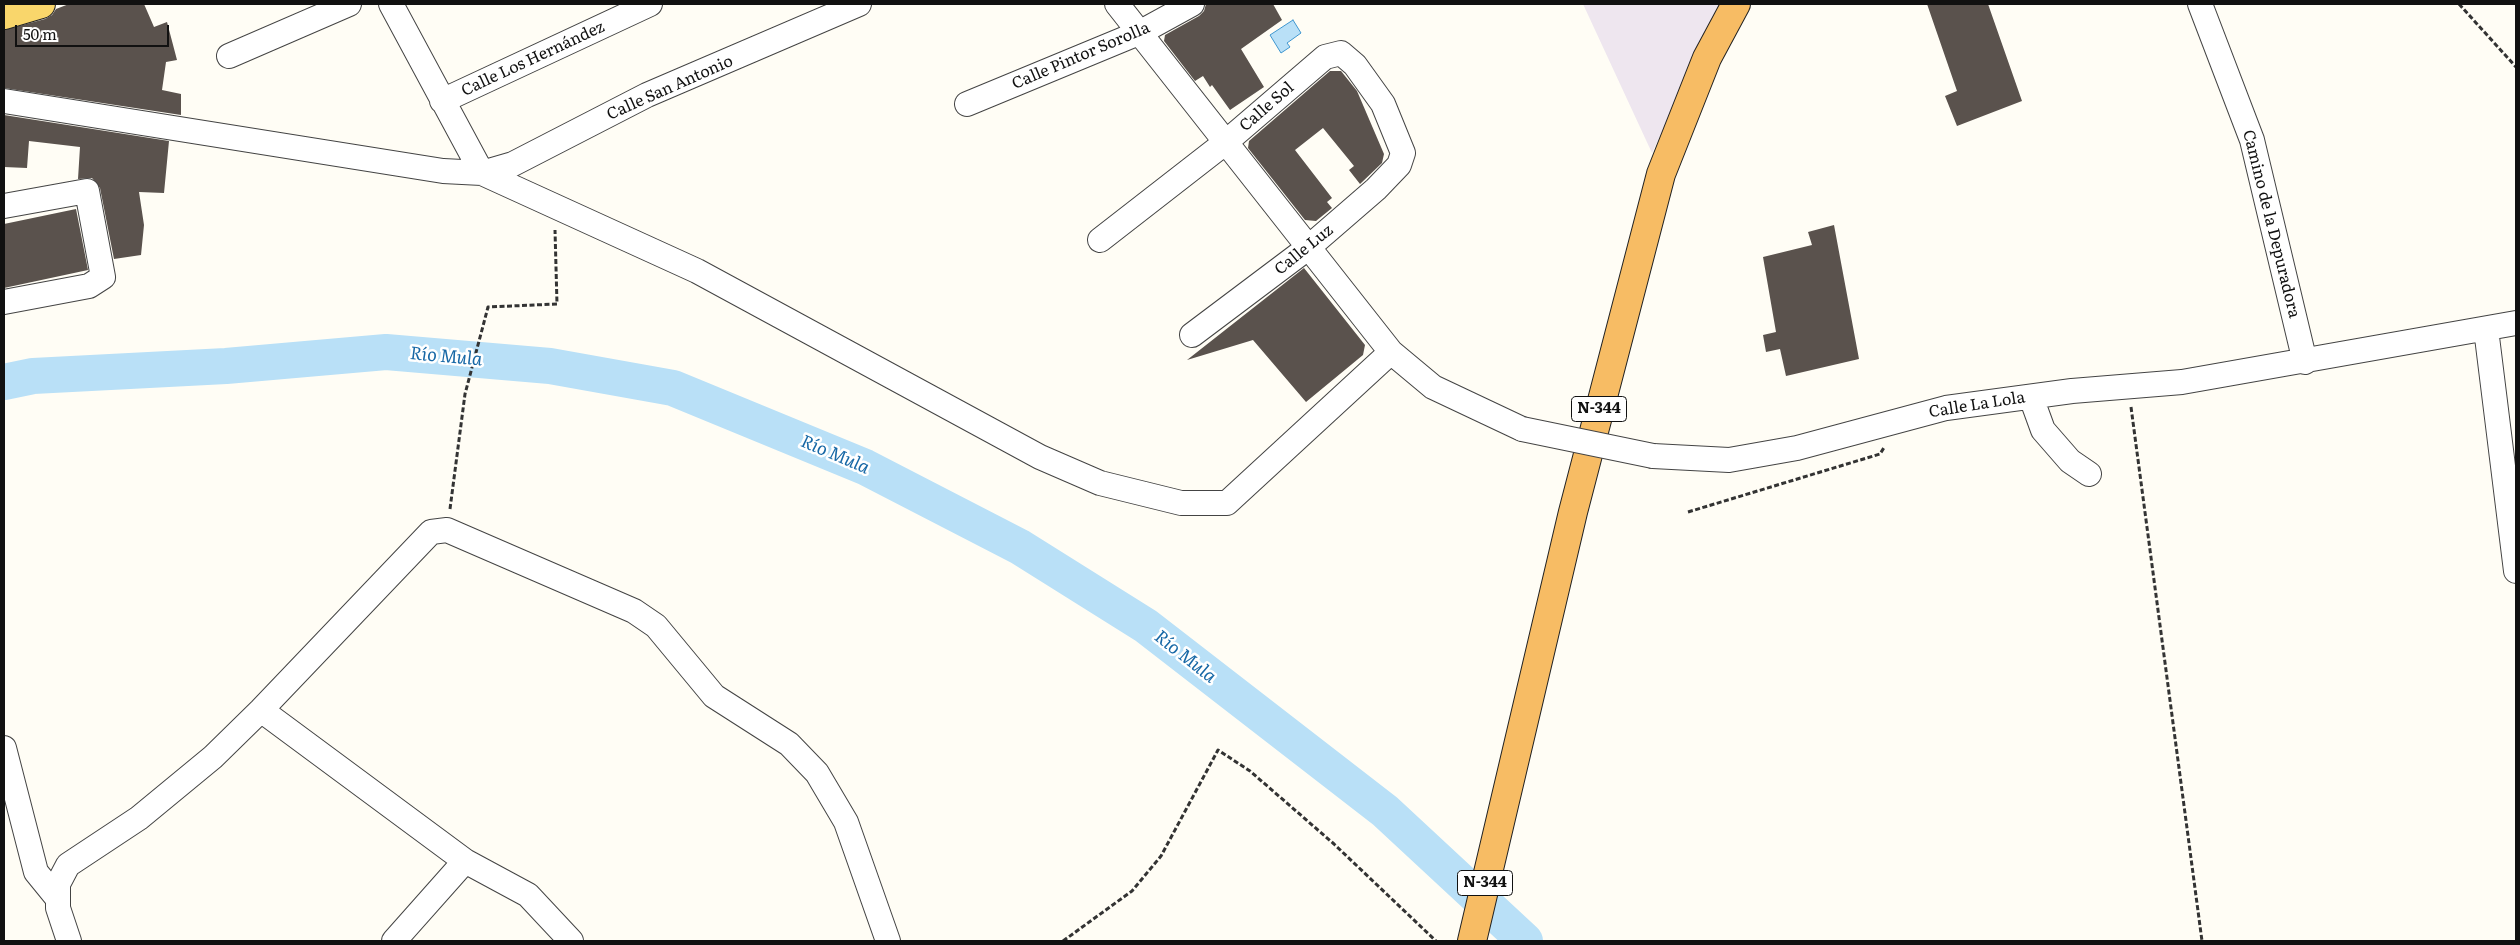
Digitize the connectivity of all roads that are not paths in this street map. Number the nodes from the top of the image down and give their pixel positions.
1 (41, 4) edge
2 (349, 4) edge
3 (391, 4) edge
4 (650, 4) edge
5 (859, 4) edge
6 (1117, 4) edge
7 (1192, 4) edge
8 (1736, 4) edge
9 (2200, 4) edge
10 (4, 15) edge
11 (1141, 32) junction
12 (229, 56) dead end
13 (4, 101) edge
14 (442, 102) junction
15 (967, 104) dead end
16 (1226, 142) junction
17 (1403, 153) joint
18 (482, 173) junction
19 (4, 206) edge
20 (1100, 240) dead end
21 (1309, 247) junction
22 (4, 302) edge
23 (2516, 324) edge
24 (2486, 328) junction
25 (1192, 335) dead end
26 (1391, 352) junction
27 (2305, 362) junction
28 (2031, 396) junction
29 (2088, 474) dead end
30 (2516, 571) edge
31 (261, 710) junction
32 (4, 748) edge
33 (466, 861) junction
34 (58, 899) junction
35 (70, 941) edge
36 (394, 941) edge
37 (571, 941) edge
38 (888, 941) edge
39 (1472, 941) edge

1 - 10 main road
2 - 12 street
3 - 14 street
4 - 14 street, Calle Los Hernández
5 - 18 street, Calle San Antonio
6 - 11 street, Calle La Lola
7 - 11 street, Calle Pintor Sorolla
8 - 39 highway, N-344
9 - 27 street, Camino de la Depuradora
11 - 15 street, Calle Pintor Sorolla
11 - 16 street, Calle La Lola
13 - 18 street
14 - 18 street
16 - 17 street, Calle Sol
16 - 20 street, Calle Sol
16 - 21 street, Calle La Lola
17 - 21 street, Calle Luz
18 - 26 street
19 - 22 street
21 - 25 street, Calle Luz
21 - 26 street, Calle La Lola
23 - 24 street, Calle La Lola
24 - 27 street, Calle La Lola
24 - 30 street
26 - 28 street, Calle La Lola, bridge
27 - 28 street, Calle La Lola
28 - 29 street
31 - 33 street
31 - 34 street
31 - 38 street
32 - 34 street
33 - 36 street
33 - 37 street
34 - 35 street

